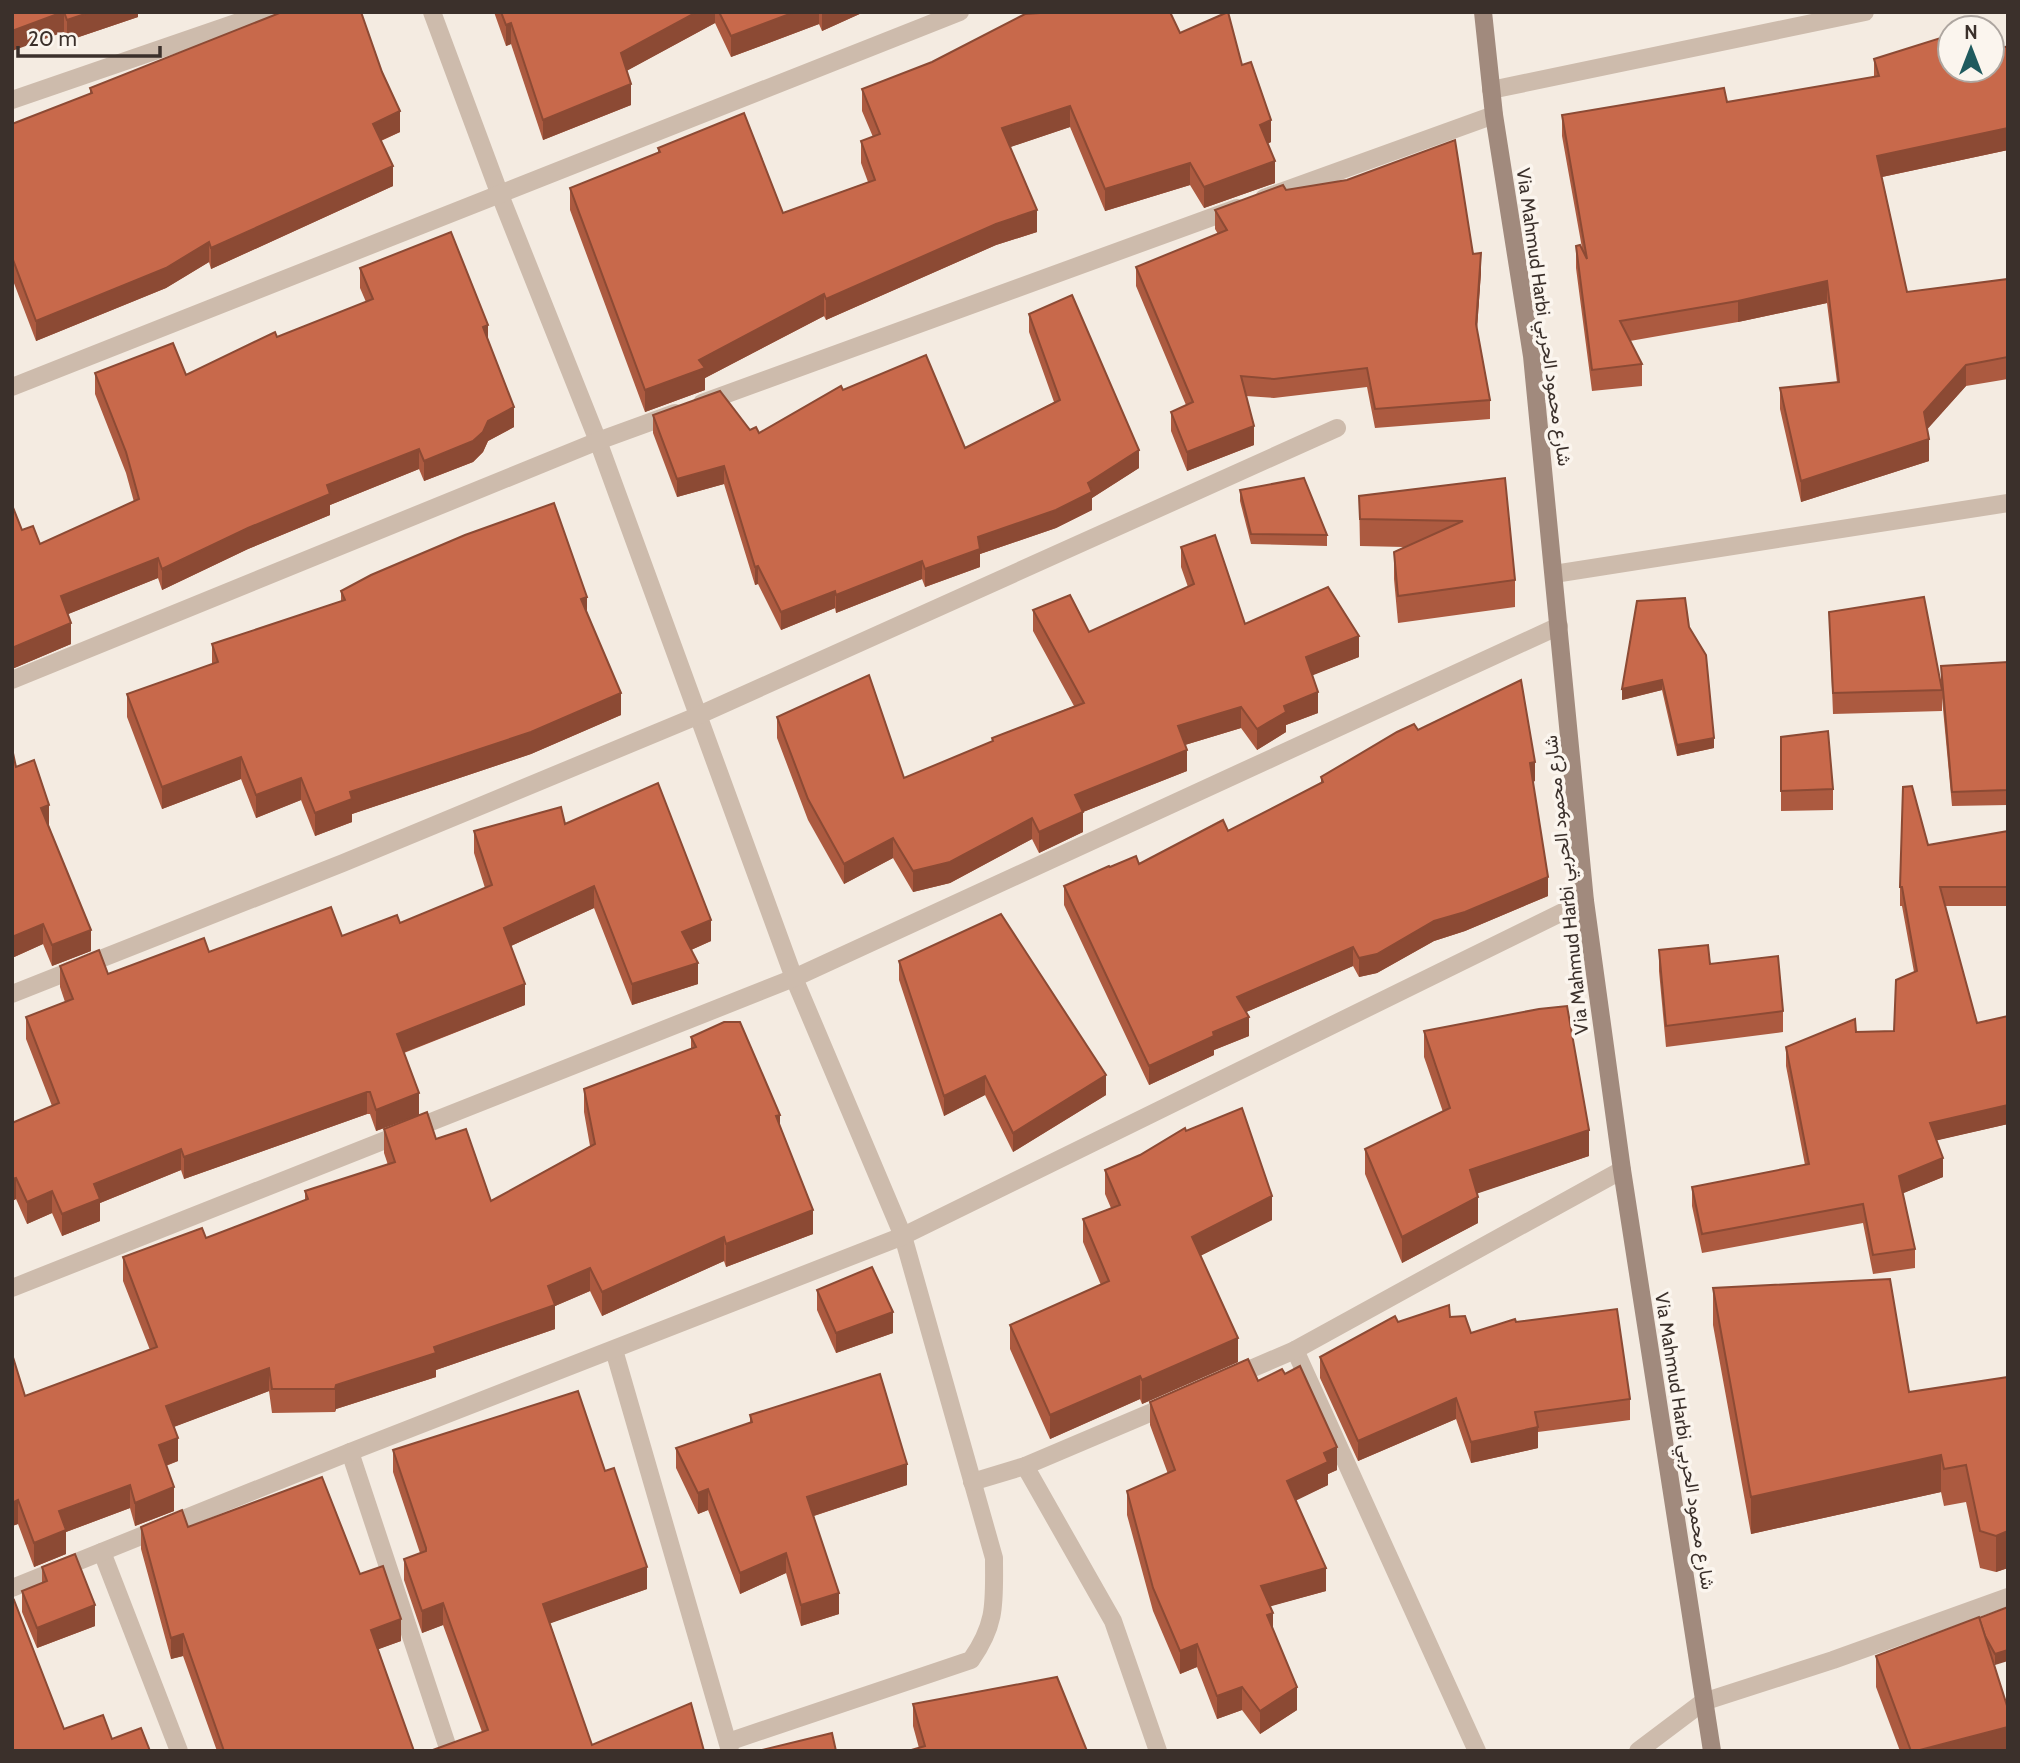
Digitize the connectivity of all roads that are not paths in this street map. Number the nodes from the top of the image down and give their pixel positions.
1 (268, 12) edge
2 (432, 12) edge
3 (960, 12) edge
4 (1483, 12) edge
5 (1866, 12) edge
6 (1491, 89) junction
7 (12, 100) edge
8 (1494, 114) junction
9 (500, 195) junction
10 (12, 387) edge
11 (1337, 428) dead end
12 (598, 442) junction
13 (2008, 503) edge
14 (1554, 574) junction
15 (1559, 626) junction
16 (12, 680) edge
17 (697, 716) junction
18 (1586, 901) junction
19 (794, 978) junction
20 (12, 994) edge
21 (1622, 1170) junction
22 (903, 1236) junction
23 (12, 1288) edge
24 (614, 1350) junction
25 (1295, 1350) junction
26 (1221, 1382) edge
27 (1184, 1398) edge
28 (350, 1452) junction
29 (1025, 1466) junction
30 (972, 1482) junction
31 (102, 1552) junction
32 (12, 1588) edge
33 (2008, 1597) edge
34 (1703, 1702) junction
35 (729, 1746) edge
36 (179, 1751) edge
37 (449, 1751) edge
38 (1158, 1751) edge
39 (1477, 1751) edge
40 (1639, 1751) edge
41 (1712, 1751) edge

1 - 7 street
2 - 9 street
3 - 9 street
4 - 6 street, Via Mahmud Harbi شارع محمود الحربي
5 - 6 street
6 - 8 street, Via Mahmud Harbi شارع محمود الحربي
8 - 12 street
8 - 14 street, Via Mahmud Harbi شارع محمود الحربي
9 - 10 street
9 - 12 street
11 - 17 street
12 - 16 street
12 - 17 street
13 - 14 street
14 - 15 street, Via Mahmud Harbi شارع محمود الحربي
15 - 18 street, Via Mahmud Harbi شارع محمود الحربي
15 - 19 street
17 - 19 street
17 - 20 street
18 - 21 street, Via Mahmud Harbi شارع محمود الحربي
18 - 22 street
19 - 22 street
19 - 23 street
21 - 25 street
21 - 34 street, Via Mahmud Harbi شارع محمود الحربي
22 - 24 street
22 - 30 street
24 - 28 street
24 - 35 street
25 - 26 street
25 - 39 street
27 - 29 street
28 - 31 street
28 - 37 street
29 - 30 street
29 - 38 street
30 - 35 street
31 - 32 street
31 - 36 street
33 - 34 street
34 - 40 street
34 - 41 street, Via Mahmud Harbi شارع محمود الحربي

